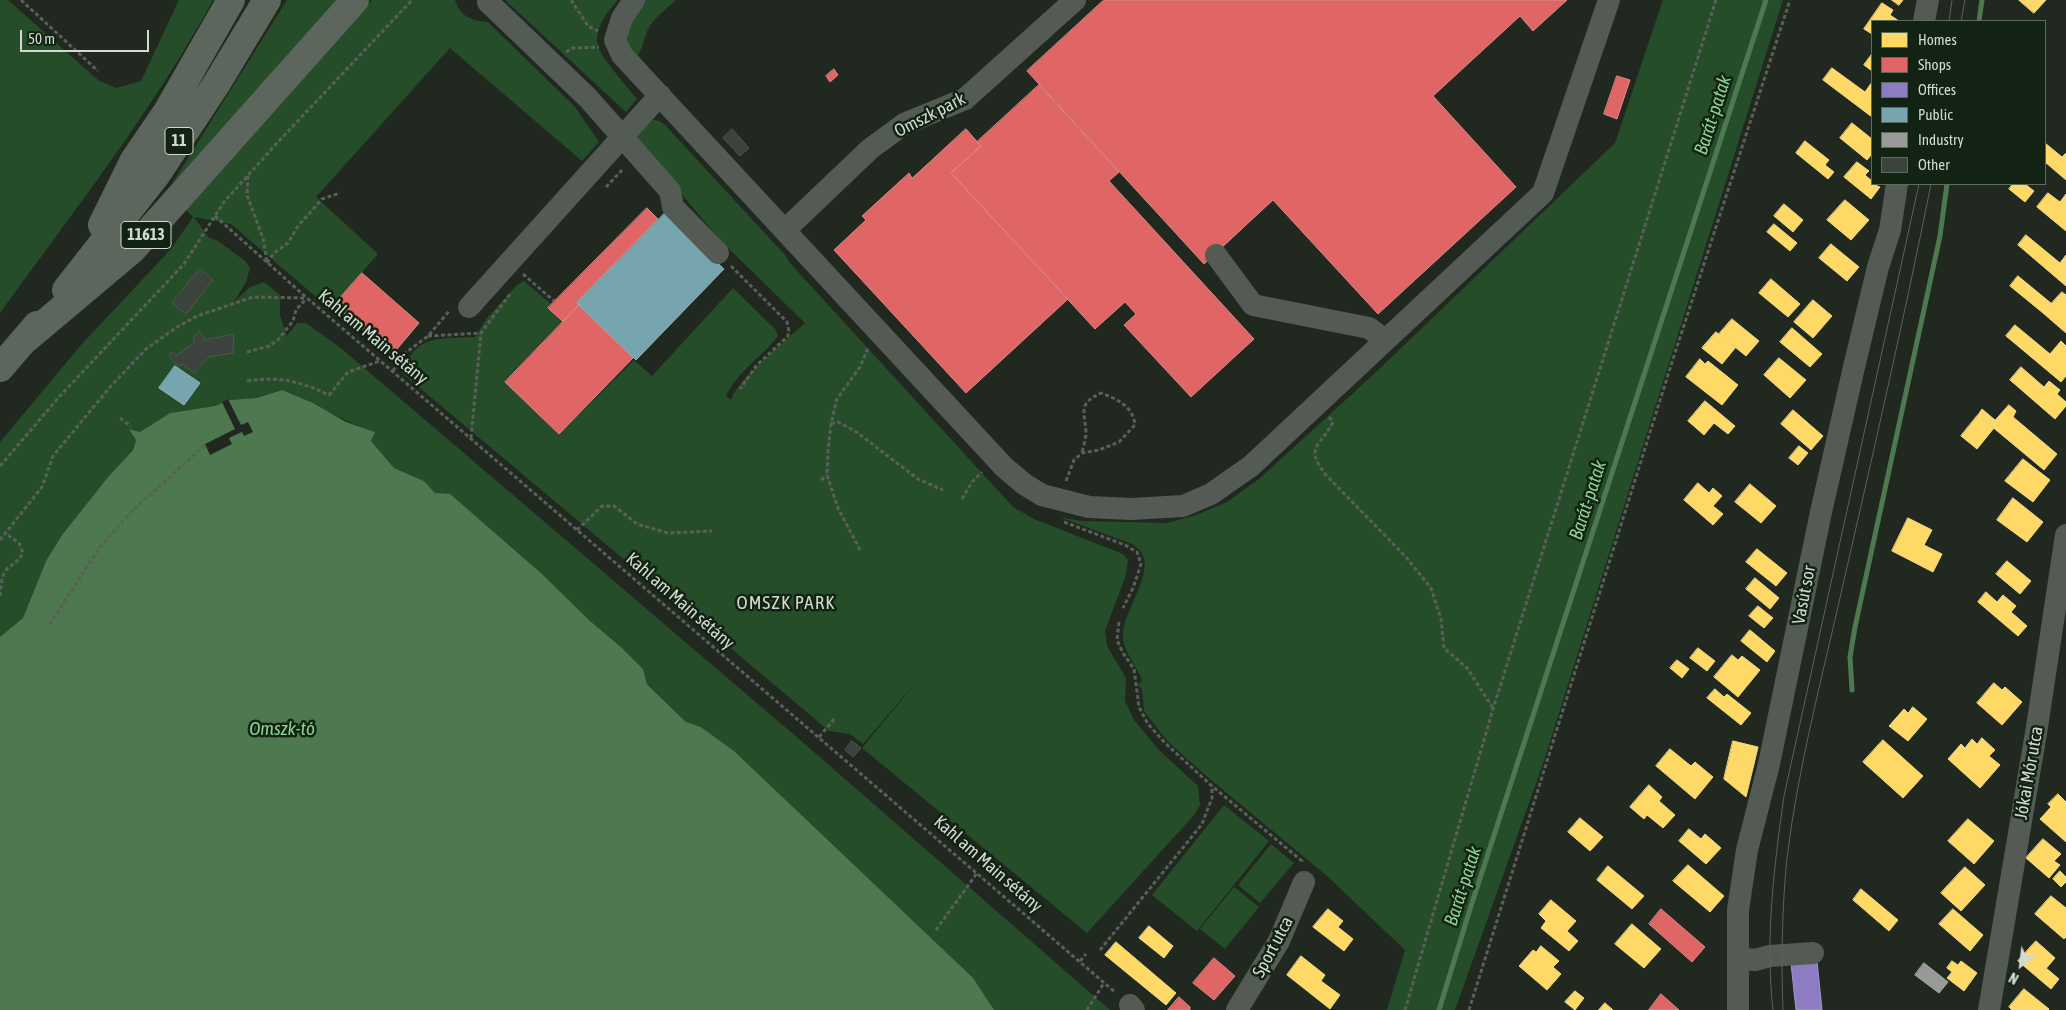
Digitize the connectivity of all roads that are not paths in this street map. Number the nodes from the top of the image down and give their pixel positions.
1 (231, 0) edge
2 (267, 0) edge
3 (355, 0) edge
4 (634, 0) edge
5 (1075, 0) edge
6 (1609, 0) edge
7 (1928, 0) edge
8 (488, 2) dead end
9 (1924, 20) edge
10 (660, 95) junction
11 (622, 136) junction
12 (1897, 185) edge
13 (785, 230) junction
14 (718, 253) road end
15 (1216, 255) dead end
16 (79, 274) junction
17 (461, 306) road end
18 (26, 339) junction
19 (1385, 340) junction
20 (0, 368) edge
21 (2066, 536) edge
22 (1301, 875) road end
23 (1813, 953) dead end
24 (1738, 958) junction
25 (1237, 1010) edge
26 (1738, 1010) edge
27 (1989, 1010) edge

1 - 16 main road
2 - 16 main road, 11
3 - 18 main road, 11613
4 - 10 street
5 - 13 street, Omszk park
6 - 19 street
7 - 9 street
8 - 11 street
10 - 11 street
10 - 13 street
11 - 14 street
11 - 17 street
12 - 24 street, Vasút sor
13 - 19 street
15 - 19 street
16 - 18 main road, 11
18 - 20 main road, 11
21 - 27 street, Jókai Mór utca
22 - 25 street, Sport utca
23 - 24 street
24 - 26 street, Vasút sor

